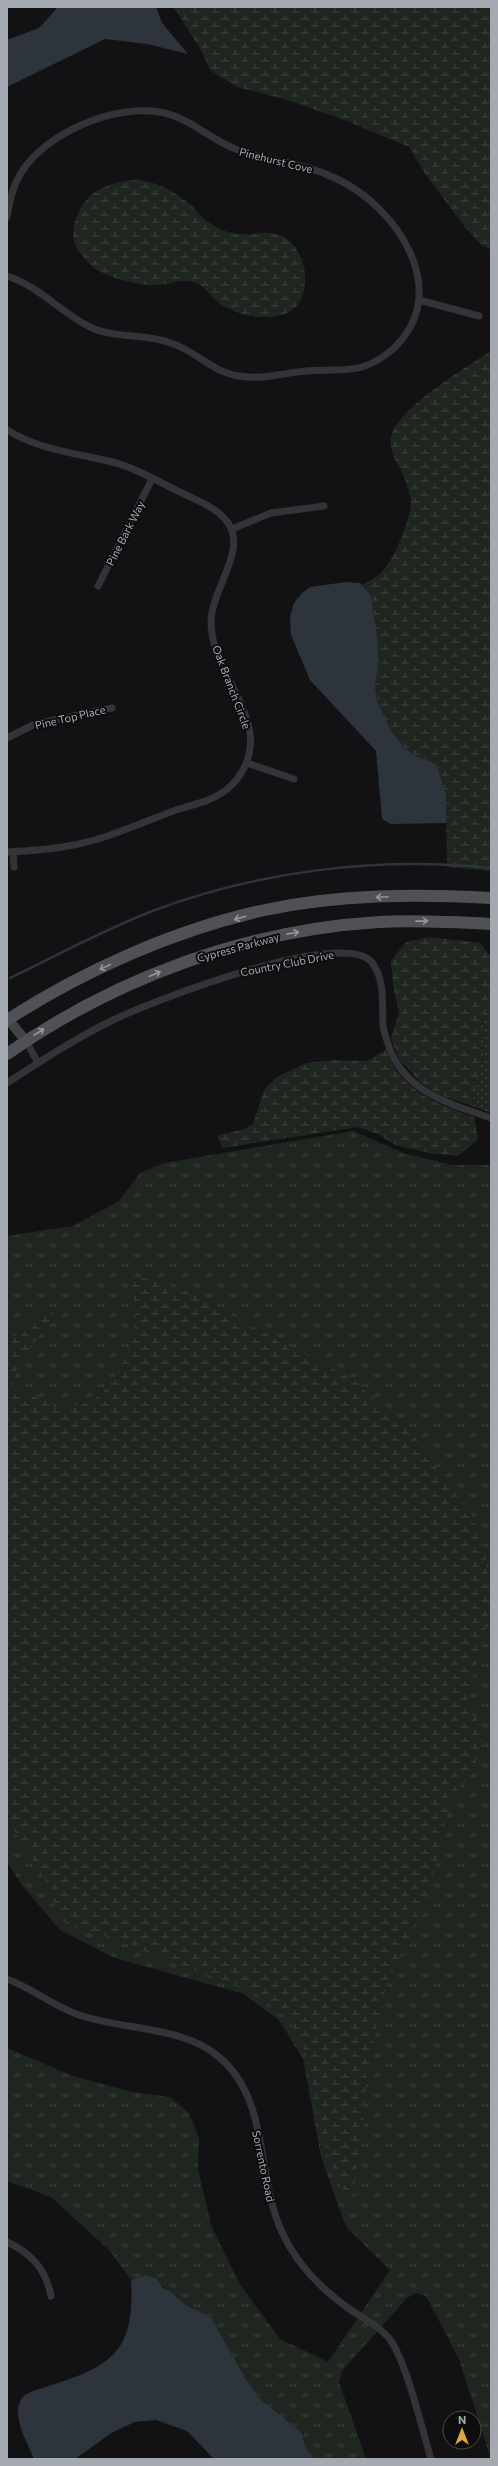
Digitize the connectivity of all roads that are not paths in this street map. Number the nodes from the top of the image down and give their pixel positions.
1 (7, 217) edge
2 (7, 276) edge
3 (419, 300) junction
4 (479, 316) dead end
5 (7, 430) edge
6 (152, 479) junction
7 (324, 506) dead end
8 (232, 529) junction
9 (98, 586) dead end
10 (112, 708) dead end
11 (7, 738) edge
12 (247, 763) junction
13 (294, 779) dead end
14 (10, 852) edge
15 (14, 867) dead end
16 (491, 898) edge
17 (491, 924) edge
18 (7, 1019) edge
19 (26, 1041) junction
20 (7, 1054) edge
21 (38, 1062) junction
22 (7, 1083) edge
23 (491, 1118) edge
24 (7, 1979) edge
25 (7, 2242) edge
26 (51, 2296) dead end
27 (431, 2459) edge

1 - 3 street, Pinehurst Cove
2 - 3 street, Pinehurst Cove
3 - 4 street
5 - 6 street
6 - 8 street
6 - 9 street, Pine Bark Way
7 - 8 street
8 - 12 street, Oak Branch Circle
10 - 11 street, Pine Top Place
12 - 13 street
12 - 14 street, Oak Branch Circle
14 - 15 street
16 -> 18 main road
19 -> 17 main road, Cypress Parkway
18 - 19 street
19 - 20 main road, Cypress Parkway
19 - 21 street
21 - 22 street, Country Club Drive
21 - 23 street, Country Club Drive
24 - 27 street, Sorrento Road
25 - 26 street

